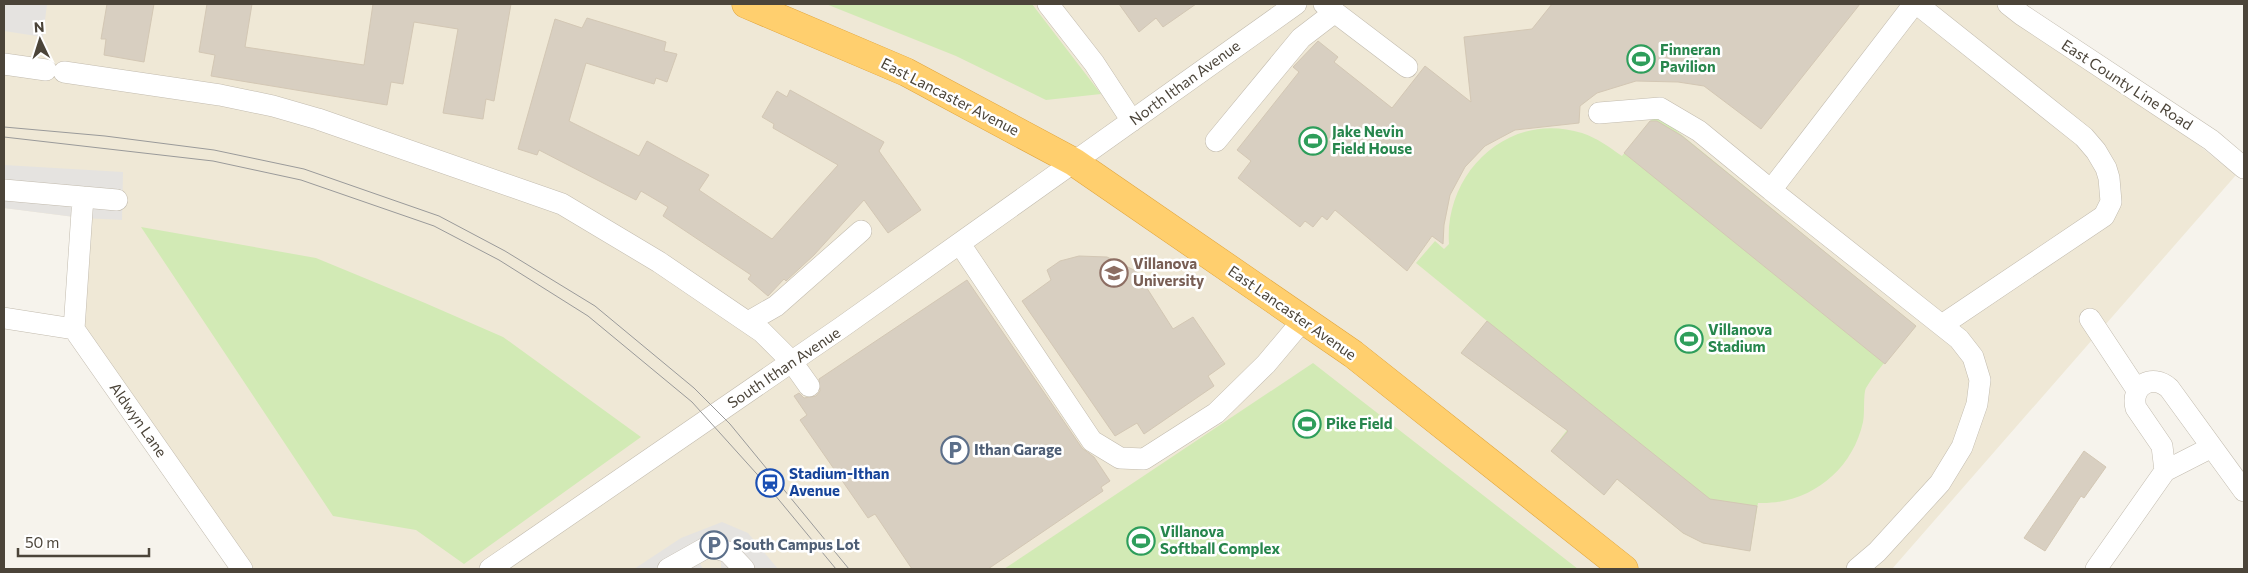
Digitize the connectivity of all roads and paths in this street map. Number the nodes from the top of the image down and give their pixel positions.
1 (746, 4) edge
2 (1296, 4) edge
3 (1916, 4) edge
4 (2008, 4) edge
5 (1051, 5) edge
6 (1329, 8) edge
7 (4, 64) edge
8 (1407, 67) dead end
9 (1599, 113) dead end
10 (1132, 121) junction
11 (1216, 141) dead end
12 (1074, 162) junction
13 (2244, 168) edge
14 (4, 190) edge
15 (1771, 190) junction
16 (83, 197) junction
17 (117, 200) dead end
18 (861, 231) dead end
19 (960, 244) junction
20 (4, 318) edge
21 (2090, 319) dead end
22 (1303, 320) junction
23 (748, 322) junction
24 (1942, 325) junction
25 (74, 329) junction
26 (792, 362) junction
27 (809, 386) dead end
28 (2137, 390) junction
29 (2212, 447) junction
30 (2165, 470) junction
31 (2244, 491) edge
32 (242, 569) edge
33 (490, 569) edge
34 (668, 569) edge
35 (744, 569) edge
36 (1624, 569) edge
37 (1857, 569) edge
38 (2096, 569) edge

1 - 12 highway, East Lancaster Avenue
2 - 10 street, North Ithan Avenue
3 - 15 street
3 - 24 street
4 - 13 street, East County Line Road
5 - 10 street
6 - 8 street
6 - 11 street
7 - 23 street
9 - 15 street
10 - 12 street, North Ithan Avenue
12 - 19 street, South Ithan Avenue
12 - 22 highway, East Lancaster Avenue
14 - 16 street
15 - 24 street
16 - 17 street
16 - 25 street
18 - 23 street
19 - 22 street
19 - 26 street, South Ithan Avenue
20 - 25 street
21 - 28 street
22 - 36 highway, East Lancaster Avenue
23 - 26 street
24 - 37 street
25 - 32 street, Aldwyn Lane
26 - 27 street
26 - 33 street, South Ithan Avenue
28 - 29 street
28 - 30 street
29 - 30 street
29 - 31 street
30 - 38 street
34 - 35 street

